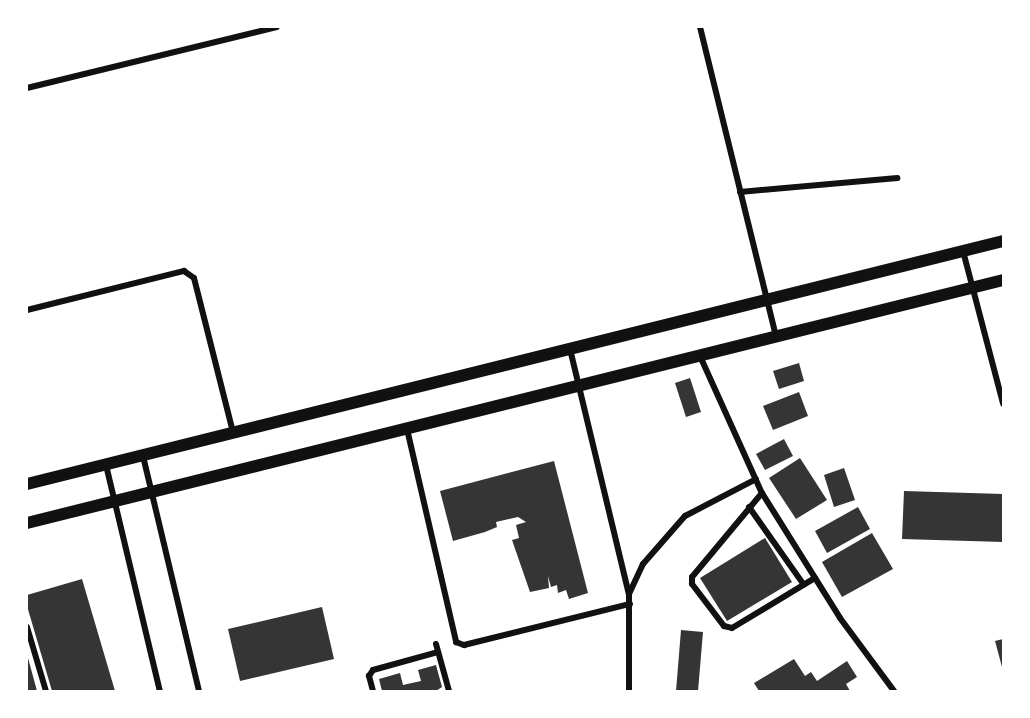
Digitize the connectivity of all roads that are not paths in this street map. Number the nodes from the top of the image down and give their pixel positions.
1 (277, 27) edge
2 (700, 27) edge
3 (27, 88) edge
4 (897, 178) dead end
5 (740, 192) junction
6 (1003, 241) edge
7 (963, 251) junction
8 (1003, 280) edge
9 (970, 288) junction
10 (767, 300) junction
11 (27, 310) edge
12 (776, 336) junction
13 (570, 349) junction
14 (700, 355) junction
15 (579, 385) junction
16 (1003, 404) edge
17 (407, 429) junction
18 (233, 433) junction
19 (143, 456) junction
20 (106, 465) junction
21 (756, 479) junction
22 (27, 484) edge
23 (152, 492) junction
24 (762, 493) junction
25 (114, 501) junction
26 (749, 507) junction
27 (27, 523) edge
28 (815, 578) junction
29 (804, 585) junction
30 (629, 594) junction
31 (630, 604) junction
32 (27, 627) edge
33 (436, 644) dead end
34 (438, 652) junction
35 (46, 691) edge
36 (160, 691) edge
37 (199, 691) edge
38 (373, 691) edge
39 (449, 691) edge
40 (629, 691) edge
41 (894, 691) edge

1 - 3 street
2 - 5 street
4 - 5 street
5 - 10 street
6 - 7 main road
7 - 9 street
7 - 10 main road
8 - 9 main road
9 - 12 main road
9 - 16 street
10 - 12 street
10 - 13 main road
11 - 18 street
12 - 14 main road
13 - 15 street
13 - 18 main road
14 - 15 main road
14 - 21 street
15 - 17 main road
15 - 30 street
17 - 23 main road
17 - 31 street
18 - 19 main road
19 - 20 main road
19 - 23 street
20 - 22 main road
20 - 25 street
21 - 24 street
21 - 30 street
23 - 25 main road
23 - 37 street
24 - 26 street
24 - 28 street
25 - 27 main road
25 - 36 street
26 - 29 street
26 - 29 street
28 - 29 street
28 - 41 street
30 - 31 street
31 - 40 street
32 - 35 street
33 - 34 street
34 - 38 street
34 - 39 street

